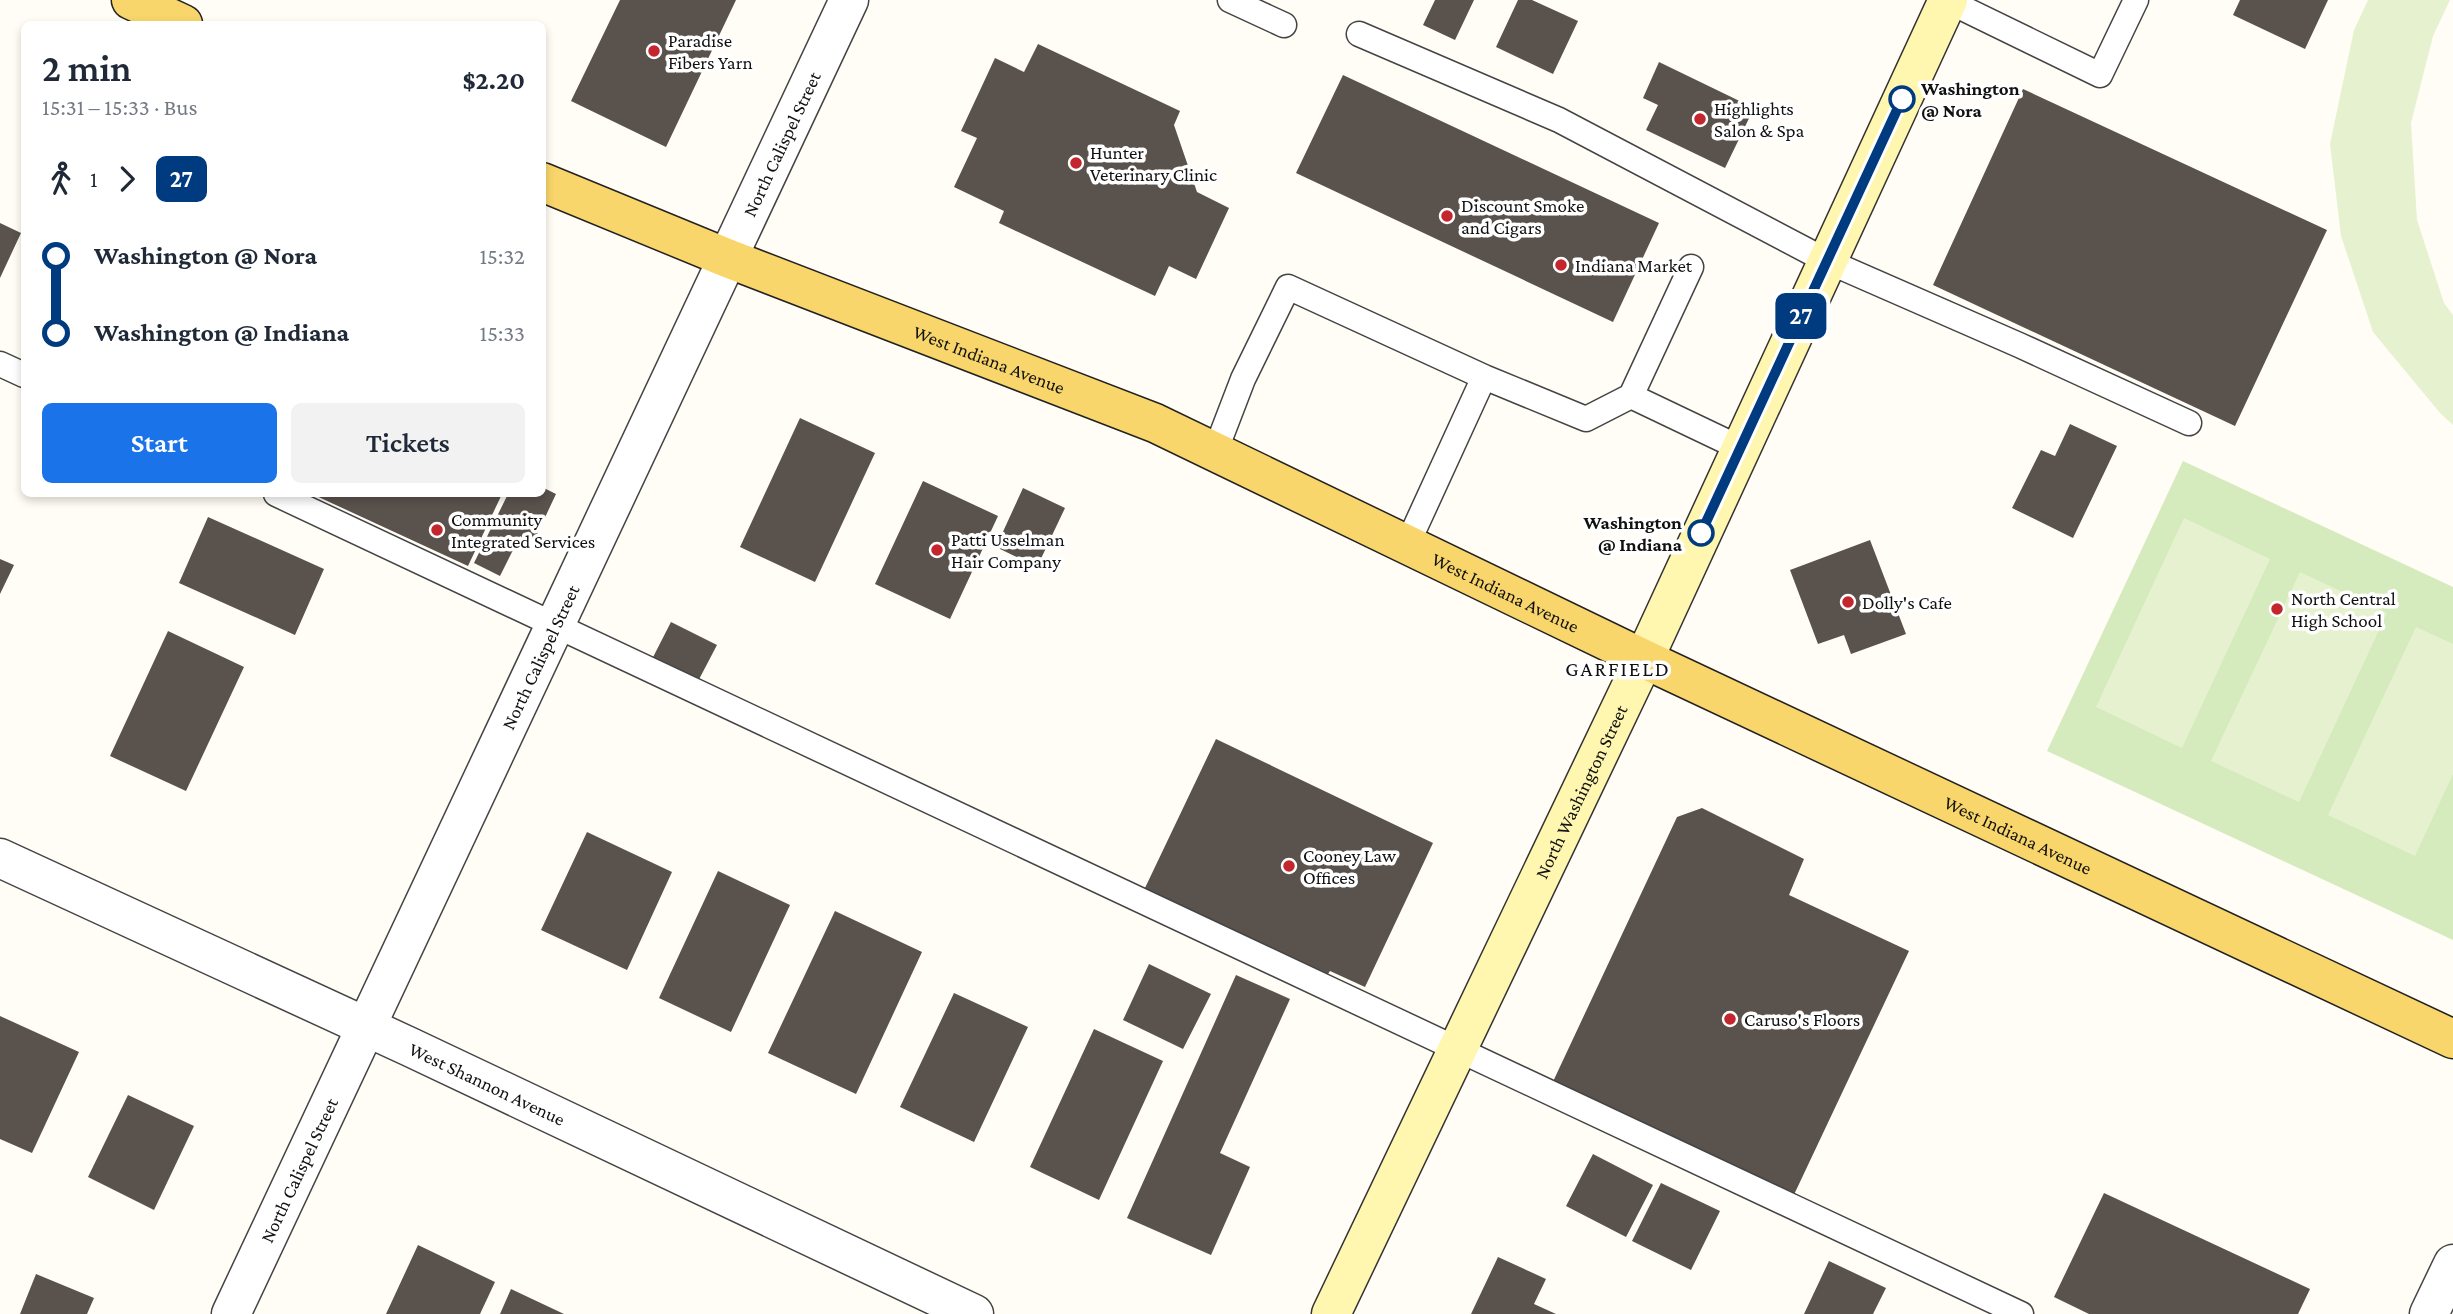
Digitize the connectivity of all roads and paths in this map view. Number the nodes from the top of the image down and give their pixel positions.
1 (131, 0) edge
2 (849, 0) edge
3 (1230, 0) edge
4 (1948, 0) edge
5 (2136, 0) edge
6 (176, 21) edge
7 (1283, 24) dead end
8 (1359, 34) dead end
9 (546, 185) edge
10 (727, 258) junction
11 (1827, 261) junction
12 (1691, 267) dead end
13 (0, 364) edge
14 (21, 374) edge
15 (1484, 377) junction
16 (1631, 396) junction
17 (2189, 423) dead end
18 (1740, 448) junction
19 (1215, 452) junction
20 (282, 497) edge
21 (1407, 545) junction
22 (555, 625) junction
23 (1644, 659) junction
24 (0, 858) edge
25 (366, 1027) junction
26 (2453, 1039) edge
27 (1456, 1049) junction
28 (2453, 1264) edge
29 (231, 1314) edge
30 (974, 1314) edge
31 (1331, 1314) edge
32 (2021, 1314) edge
33 (2429, 1314) edge

1 - 6 main road
2 - 10 street, North Calispel Street
3 - 7 lane
4 - 5 lane
4 - 11 main road, North Washington Street
8 - 11 lane
9 - 10 main road, West Indiana Avenue
10 - 19 main road, West Indiana Avenue
10 - 22 street, North Calispel Street
11 - 17 lane
11 - 18 main road, North Washington Street
12 - 16 lane
13 - 14 lane
15 - 16 lane
15 - 19 lane
15 - 21 lane
16 - 18 lane
18 - 23 main road, North Washington Street
19 - 21 main road, West Indiana Avenue
20 - 22 lane
21 - 23 main road, West Indiana Avenue
22 - 25 street, North Calispel Street
22 - 27 lane
23 - 26 main road, West Indiana Avenue
23 - 27 main road, North Washington Street
24 - 25 street, West Shannon Avenue
25 - 29 street, North Calispel Street
25 - 30 street, West Shannon Avenue
27 - 31 main road, North Washington Street
27 - 32 lane
28 - 33 street

